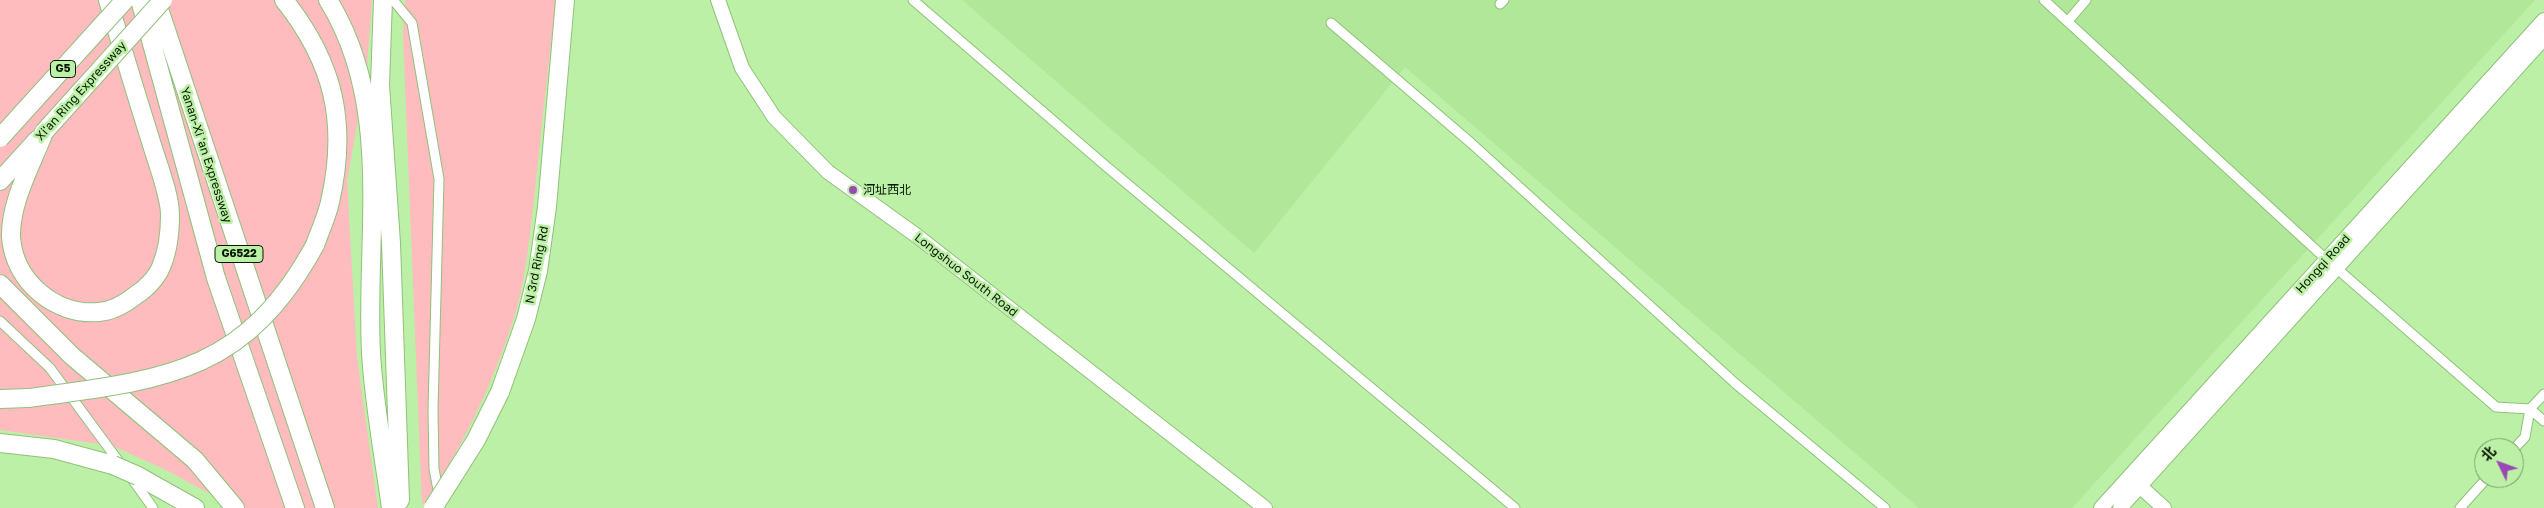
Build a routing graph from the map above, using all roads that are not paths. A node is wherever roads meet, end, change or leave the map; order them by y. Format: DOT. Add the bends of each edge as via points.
graph roads {
  1 [pos="108,0"];
  2 [pos="125,0"];
  3 [pos="140,0"];
  4 [pos="156,0"];
  5 [pos="163,0"];
  6 [pos="284,0"];
  7 [pos="328,0"];
  8 [pos="565,0"];
  9 [pos="718,0"];
  10 [pos="913,0"];
  11 [pos="2044,0"];
  12 [pos="2086,0"];
  13 [pos="386,1"];
  14 [pos="2544,20"];
  15 [pos="2068,21"];
  16 [pos="1331,23"];
  17 [pos="2544,38"];
  18 [pos="44,132"];
  19 [pos="0,138"];
  20 [pos="0,181"];
  21 [pos="2332,264"];
  22 [pos="0,284"];
  23 [pos="0,321"];
  24 [pos="2544,394"];
  25 [pos="0,399"];
  26 [pos="2530,409"];
  27 [pos="2544,421"];
  28 [pos="2523,438"];
  29 [pos="0,443"];
  30 [pos="2135,482"];
  31 [pos="2478,488"];
  32 [pos="153,508"];
  33 [pos="195,508"];
  34 [pos="235,508"];
  35 [pos="295,508"];
  36 [pos="325,508"];
  37 [pos="391,508"];
  38 [pos="400,508"];
  39 [pos="433,508"];
  40 [pos="441,508"];
  41 [pos="1265,508"];
  42 [pos="1514,508"];
  43 [pos="1885,508"];
  44 [pos="2102,508"];
  45 [pos="2120,508"];
  46 [pos="2164,508"];
  47 [pos="2460,508"];
  1 -- 18 [label="highway" via="170,213 168,246 161,269 144,290 124,304 101,312 78,312 56,303 36,291 14,257 11,235 14,212"];
  2 -- 19 [label="highway, G5, bridge"];
  3 -- 35 [label="highway, Yanan-Xi 'an Expressway / G6522" via="216,278"];
  4 -- 36 [label="highway, Yanan-Xi 'an Expressway / G6522"];
  5 -- 18 [label="highway, Xi'an Ring Expressway / G5, bridge"];
  6 -- 25 [label="highway, bridge" via="300,20 323,61 335,103 338,149 330,202 315,245 280,301 240,339 163,376 127,385"];
  7 -- 37 [label="highway" via="339,18 360,74 370,128 371,354"];
  8 -- 39 [label="highway, N 3rd Ring Rd, bridge" via="547,207 538,271 526,319 500,392 476,440"];
  9 -- 41 [label="main road, Longshuo South Road" via="742,68 774,117 828,172 917,236"];
  10 -- 42 [label="street"];
  11 -- 15 [label="street"];
  12 -- 15 [label="street"];
  13 -- 38 [label="highway" via="380,85 391,243"];
  13 -- 40 [label="street" via="412,23 439,179 433,410 434,469"];
  14 -- 21 [label="main road, Hongqi Road"];
  15 -- 21 [label="street"];
  16 -- 43 [label="street" via="1471,143 1736,384"];
  17 -- 21 [label="main road, Hongqi Road"];
  18 -- 20 [label="highway, Xi'an Ring Expressway / G5"];
  21 -- 26 [label="street" via="2496,407"];
  21 -- 30 [label="main road, Hongqi Road"];
  22 -- 34 [label="highway" via="72,356 195,460"];
  23 -- 32 [label="street" via="50,368"];
  24 -- 26 [label="street"];
  26 -- 27 [label="street"];
  26 -- 28 [label="street"];
  29 -- 33 [label="highway, bridge" via="54,449 113,465"];
  30 -- 44 [label="main road, Hongqi Road"];
  30 -- 45 [label="main road, Hongqi Road"];
  30 -- 46 [label="main road"];
  31 -- 47 [label="street"];
}
